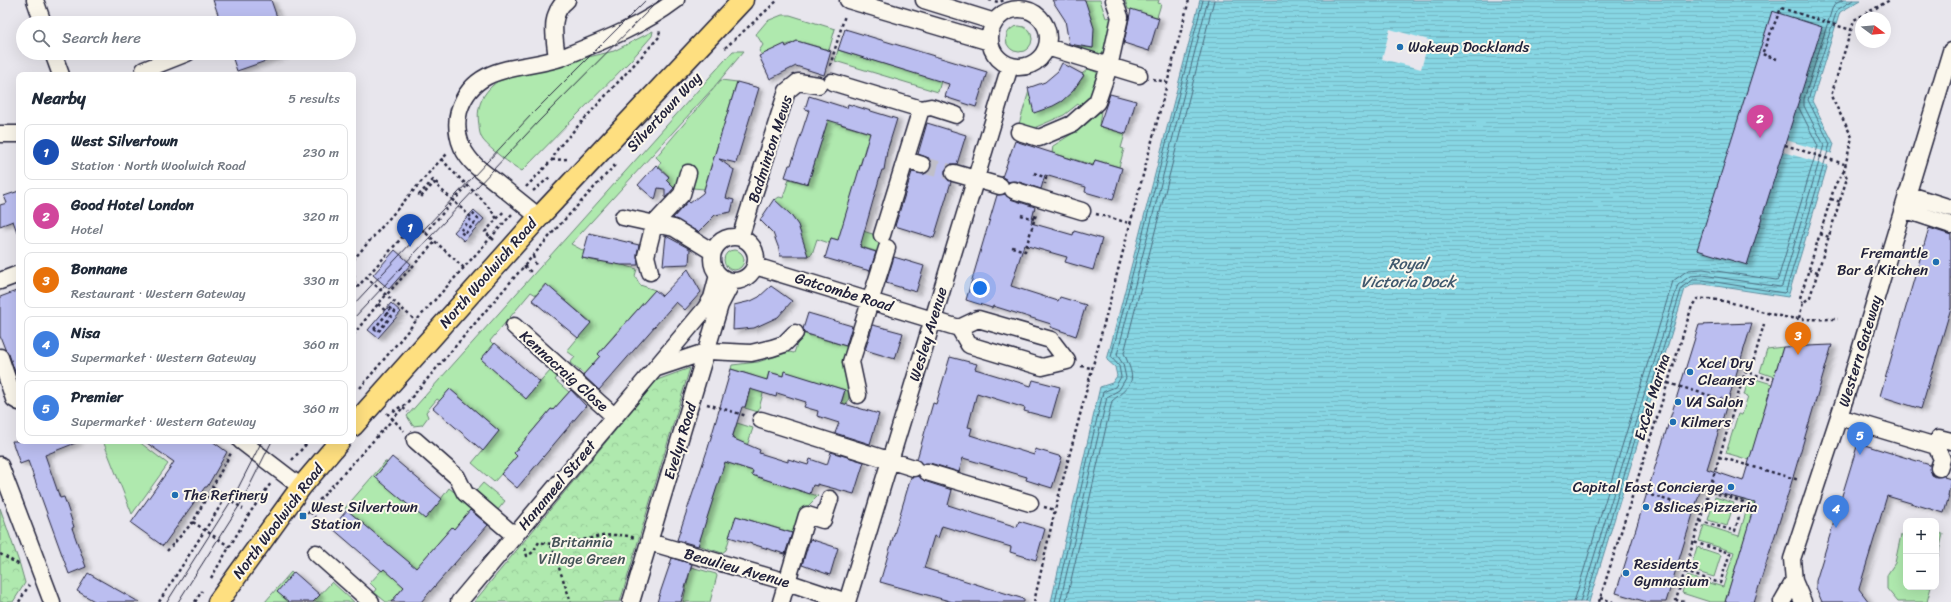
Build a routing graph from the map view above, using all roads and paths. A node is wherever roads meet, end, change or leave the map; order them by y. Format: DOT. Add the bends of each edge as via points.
graph roads {
  1 [pos="35,0"];
  2 [pos="568,0"];
  3 [pos="676,0"];
  4 [pos="743,0"];
  5 [pos="778,0"];
  6 [pos="924,0"];
  7 [pos="990,0"];
  8 [pos="1004,0"];
  9 [pos="1114,0"];
  10 [pos="1188,0"];
  11 [pos="1890,0"];
  12 [pos="1029,5"];
  13 [pos="847,8"];
  14 [pos="41,16"];
  15 [pos="994,22"];
  16 [pos="659,26"];
  17 [pos="1851,30"];
  18 [pos="990,42"];
  19 [pos="1047,48"];
  20 [pos="1951,51"];
  21 [pos="720,52"];
  22 [pos="557,59"];
  23 [pos="1777,59"];
  24 [pos="56,60"];
  25 [pos="169,60"];
  26 [pos="1010,66"];
  27 [pos="1109,67"];
  28 [pos="60,72"];
  29 [pos="144,72"];
  30 [pos="1139,76"];
  31 [pos="826,79"];
  32 [pos="921,109"];
  33 [pos="956,115"];
  34 [pos="1019,132"];
  35 [pos="0,134"];
  36 [pos="16,134"];
  37 [pos="460,142"];
  38 [pos="1785,145"];
  39 [pos="442,159"];
  40 [pos="569,159"];
  41 [pos="552,160"];
  42 [pos="906,160"];
  43 [pos="619,161"];
  44 [pos="1844,164"];
  45 [pos="922,165"];
  46 [pos="1844,171"];
  47 [pos="688,173"];
  48 [pos="954,173"];
  49 [pos="1034,174"];
  50 [pos="976,179"];
  51 [pos="1045,181"];
  52 [pos="438,184"];
  53 [pos="466,187"];
  54 [pos="525,188"];
  55 [pos="1831,199"];
  56 [pos="453,201"];
  57 [pos="1905,201"];
  58 [pos="1840,202"];
  59 [pos="1951,208"];
  60 [pos="1082,211"];
  61 [pos="472,213"];
  62 [pos="1021,215"];
  63 [pos="623,217"];
  64 [pos="540,218"];
  65 [pos="504,222"];
  66 [pos="1130,223"];
  67 [pos="654,224"];
  68 [pos="1951,224"];
  69 [pos="555,230"];
  70 [pos="425,233"];
  71 [pos="1820,234"];
  72 [pos="1829,237"];
  73 [pos="491,238"];
  74 [pos="740,238"];
  75 [pos="435,242"];
  76 [pos="1012,247"];
  77 [pos="713,252"];
  78 [pos="533,256"];
  79 [pos="356,257"];
  80 [pos="523,266"];
  81 [pos="536,266"];
  82 [pos="755,266"];
  83 [pos="464,268"];
  84 [pos="1809,270"];
  85 [pos="531,272"];
  86 [pos="650,272"];
  87 [pos="1818,272"];
  88 [pos="16,275"];
  89 [pos="366,277"];
  90 [pos="725,278"];
  91 [pos="0,281"];
  92 [pos="356,284"];
  93 [pos="359,286"];
  94 [pos="356,289"];
  95 [pos="386,296"];
  96 [pos="870,300"];
  97 [pos="1803,303"];
  98 [pos="378,304"];
  99 [pos="388,307"];
  100 [pos="391,309"];
  101 [pos="390,318"];
  102 [pos="1799,318"];
  103 [pos="932,319"];
  104 [pos="1838,319"];
  105 [pos="416,321"];
  106 [pos="1764,324"];
  107 [pos="514,326"];
  108 [pos="959,328"];
  109 [pos="356,329"];
  110 [pos="795,333"];
  111 [pos="708,351"];
  112 [pos="0,357"];
  113 [pos="656,368"];
  114 [pos="1750,373"];
  115 [pos="1773,380"];
  116 [pos="1668,383"];
  117 [pos="356,393"];
  118 [pos="858,395"];
  119 [pos="16,401"];
  120 [pos="1735,402"];
  121 [pos="706,404"];
  122 [pos="393,410"];
  123 [pos="408,412"];
  124 [pos="389,415"];
  125 [pos="615,417"];
  126 [pos="1839,417"];
  127 [pos="393,419"];
  128 [pos="761,420"];
  129 [pos="356,423"];
  130 [pos="398,423"];
  131 [pos="415,440"];
  132 [pos="237,444"];
  133 [pos="306,444"];
  134 [pos="337,444"];
  135 [pos="1719,457"];
  136 [pos="291,461"];
  137 [pos="890,461"];
  138 [pos="0,465"];
  139 [pos="1939,468"];
  140 [pos="275,477"];
  141 [pos="1798,480"];
  142 [pos="301,487"];
  143 [pos="213,488"];
  144 [pos="1634,490"];
  145 [pos="1709,492"];
  146 [pos="226,497"];
  147 [pos="830,499"];
  148 [pos="1030,503"];
  149 [pos="243,509"];
  150 [pos="1703,511"];
  151 [pos="310,512"];
  152 [pos="315,517"];
  153 [pos="301,520"];
  154 [pos="1700,521"];
  155 [pos="193,522"];
  156 [pos="205,530"];
  157 [pos="515,536"];
  158 [pos="533,541"];
  159 [pos="540,542"];
  160 [pos="649,542"];
  161 [pos="1693,542"];
  162 [pos="551,545"];
  163 [pos="230,547"];
  164 [pos="168,551"];
  165 [pos="316,553"];
  166 [pos="0,554"];
  167 [pos="24,567"];
  168 [pos="1685,572"];
  169 [pos="1794,581"];
  170 [pos="787,582"];
  171 [pos="30,584"];
  172 [pos="207,584"];
  173 [pos="203,590"];
  174 [pos="1600,598"];
  175 [pos="221,601"];
  176 [pos="19,602"];
  177 [pos="52,602"];
  178 [pos="159,602"];
  179 [pos="195,602"];
  180 [pos="371,602"];
  181 [pos="460,602"];
  182 [pos="571,602"];
  183 [pos="630,602"];
  184 [pos="781,602"];
  185 [pos="847,602"];
  186 [pos="1034,602"];
  187 [pos="1599,602"];
  188 [pos="1612,602"];
  189 [pos="1684,602"];
  190 [pos="1782,602"];
  191 [pos="1803,602"];
  1 -- 14 [label="street"];
  2 -- 22 [label="street" via="562,4 555,16"];
  3 -- 22 [label="street, North Woolwich Road" via="658,14 621,34"];
  4 -- 64 [label="main road, Silvertown Way"];
  5 -- 21 [label="path"];
  6 -- 15 [label="street"];
  7 -- 8 [label="path"];
  9 -- 27 [label="street" via="1120,17"];
  10 -- 66 [label="path"];
  11 -- 17 [label="path" via="1854,20"];
  12 -- 15 [label="street" via="1010,10"];
  12 -- 19 [label="street" via="1042,20 1048,33"];
  13 -- 18 [label="street"];
  13 -- 31 [label="path"];
  15 -- 18 [label="street"];
  16 -- 41 [label="path" via="660,36 558,148"];
  17 -- 23 [label="path" via="1781,8 1762,54"];
  17 -- 44 [label="path" via="1831,96 1852,137"];
  18 -- 26 [label="street" via="996,57"];
  19 -- 26 [label="street" via="1036,62 1028,66"];
  19 -- 27 [label="street"];
  20 -- 57 [label="street, Western Gateway"];
  22 -- 37 [label="street, North Woolwich Road" via="501,69 482,79 462,102 458,117"];
  24 -- 28 [label="street"];
  25 -- 29 [label="street"];
  26 -- 50 [label="street, Wesley Avenue"];
  27 -- 30 [label="street"];
  27 -- 34 [label="street" via="1097,102 1072,124 1039,138"];
  31 -- 32 [label="street"];
  31 -- 74 [label="street, Badminton Mews" via="798,82 787,91"];
  32 -- 33 [label="street" via="931,107"];
  32 -- 42 [label="street"];
  35 -- 36 [label="street"];
  37 -- 39 [label="path"];
  37 -- 64 [label="street, North Woolwich Road" via="469,159"];
  38 -- 44 [label="path"];
  39 -- 53 [label="path"];
  39 -- 79 [label="path"];
  40 -- 41 [label="path"];
  41 -- 54 [label="path"];
  42 -- 45 [label="street"];
  42 -- 96 [label="street"];
  43 -- 69 [label="path, Silvertown Way"];
  44 -- 46 [label="path"];
  46 -- 55 [label="path" via="1837,180"];
  46 -- 58 [label="path" via="1847,178"];
  47 -- 67 [label="street" via="682,194"];
  48 -- 50 [label="street"];
  49 -- 51 [label="path" via="1046,178"];
  50 -- 60 [label="street"];
  50 -- 103 [label="street, Wesley Avenue"];
  52 -- 56 [label="path" via="433,180 419,195 421,197 434,183"];
  53 -- 56 [label="path"];
  53 -- 73 [label="path" via="498,217 485,232"];
  55 -- 58 [label="path"];
  55 -- 71 [label="path"];
  56 -- 61 [label="path" via="472,218 460,231 464,235 478,219"];
  56 -- 70 [label="path"];
  57 -- 59 [label="street"];
  57 -- 68 [label="street"];
  57 -- 126 [label="street, Western Gateway"];
  58 -- 72 [label="path"];
  60 -- 66 [label="path"];
  62 -- 76 [label="path" via="1035,218 1025,251"];
  63 -- 67 [label="street"];
  64 -- 129 [label="main road, North Woolwich Road"];
  65 -- 73 [label="path, North Woolwich Road"];
  66 -- 186 [label="path" via="1055,510"];
  67 -- 77 [label="street" via="674,228"];
  67 -- 86 [label="street" via="646,256"];
  69 -- 78 [label="path, North Woolwich Road"];
  70 -- 75 [label="path"];
  70 -- 89 [label="path" via="416,223"];
  71 -- 72 [label="path"];
  71 -- 84 [label="path"];
  72 -- 87 [label="path"];
  73 -- 83 [label="path, North Woolwich Road"];
  74 -- 77 [label="street" via="721,241"];
  74 -- 82 [label="street" via="747,241 755,252"];
  75 -- 83 [label="path"];
  75 -- 95 [label="path"];
  77 -- 90 [label="street" via="712,264"];
  78 -- 80 [label="path, North Woolwich Road"];
  78 -- 81 [label="path"];
  80 -- 85 [label="path"];
  80 -- 127 [label="path, North Woolwich Road"];
  82 -- 90 [label="street" via="746,278"];
  82 -- 96 [label="street, Gatcombe Road"];
  83 -- 105 [label="path, North Woolwich Road"];
  84 -- 87 [label="path"];
  84 -- 97 [label="path" via="1800,298"];
  87 -- 97 [label="path" via="1810,297"];
  88 -- 91 [label="street"];
  89 -- 93 [label="path"];
  89 -- 95 [label="path"];
  90 -- 111 [label="street, Evelyn Road"];
  90 -- 113 [label="street, Hanameel Street" via="705,309"];
  92 -- 93 [label="path"];
  93 -- 94 [label="path"];
  95 -- 98 [label="path"];
  95 -- 105 [label="path"];
  96 -- 103 [label="street, Gatcombe Road"];
  96 -- 118 [label="street" via="851,362"];
  97 -- 102 [label="path"];
  98 -- 101 [label="path"];
  98 -- 109 [label="path"];
  99 -- 100 [label="path, bridge"];
  100 -- 101 [label="path" via="395,312"];
  100 -- 101 [label="path, bridge" via="374,329 378,332"];
  102 -- 104 [label="path"];
  102 -- 116 [label="path, ExCeL Marina" via="1697,299 1692,306"];
  103 -- 108 [label="street, Gatcombe Road"];
  103 -- 137 [label="street, Wesley Avenue"];
  105 -- 117 [label="path, North Woolwich Road"];
  106 -- 114 [label="path"];
  107 -- 125 [label="street, Kennacraig Close"];
  108 -- 108 [label="street" via="969,345 1042,367 1067,361 1051,340 978,320"];
  110 -- 111 [label="street" via="784,344 751,353"];
  111 -- 113 [label="street"];
  111 -- 160 [label="street, Evelyn Road"];
  112 -- 119 [label="street"];
  113 -- 125 [label="street, Hanameel Street"];
  114 -- 115 [label="path"];
  114 -- 120 [label="path" via="1745,372"];
  116 -- 120 [label="path"];
  116 -- 144 [label="path, ExCeL Marina"];
  120 -- 135 [label="path"];
  121 -- 128 [label="path"];
  122 -- 123 [label="path" via="402,407"];
  124 -- 127 [label="path"];
  125 -- 157 [label="street, Hanameel Street"];
  126 -- 139 [label="street" via="1936,446 1942,459"];
  126 -- 169 [label="street, Western Gateway" via="1792,559"];
  127 -- 130 [label="path"];
  127 -- 153 [label="path, North Woolwich Road"];
  128 -- 137 [label="street"];
  131 -- 157 [label="street" via="457,477 465,493"];
  132 -- 142 [label="street"];
  132 -- 143 [label="path"];
  133 -- 136 [label="path, North Woolwich Road"];
  134 -- 142 [label="main road, North Woolwich Road"];
  135 -- 141 [label="path"];
  135 -- 145 [label="path"];
  137 -- 148 [label="street"];
  137 -- 185 [label="street, Wesley Avenue"];
  138 -- 177 [label="street"];
  140 -- 163 [label="path, North Woolwich Road"];
  142 -- 175 [label="main road, North Woolwich Road"];
  143 -- 146 [label="path"];
  143 -- 155 [label="path"];
  144 -- 150 [label="path"];
  144 -- 174 [label="path, ExCeL Marina"];
  145 -- 150 [label="path"];
  145 -- 154 [label="path" via="1743,502 1735,531"];
  146 -- 149 [label="path"];
  146 -- 156 [label="path"];
  147 -- 170 [label="street" via="824,520 807,515"];
  150 -- 154 [label="path"];
  151 -- 152 [label="path"];
  154 -- 161 [label="path"];
  155 -- 156 [label="path"];
  155 -- 164 [label="path"];
  156 -- 163 [label="path"];
  156 -- 178 [label="path"];
  157 -- 159 [label="path" via="522,541 526,556 533,552"];
  157 -- 181 [label="street, Hanameel Street"];
  158 -- 159 [label="path"];
  159 -- 162 [label="path"];
  160 -- 162 [label="path" via="626,535"];
  160 -- 170 [label="street, Beaulieu Avenue"];
  160 -- 183 [label="street, Evelyn Road"];
  161 -- 168 [label="path"];
  161 -- 168 [label="path" via="1730,553 1720,583"];
  162 -- 182 [label="path"];
  163 -- 172 [label="path, North Woolwich Road"];
  165 -- 180 [label="street"];
  166 -- 167 [label="path"];
  168 -- 189 [label="path" via="1676,600"];
  169 -- 190 [label="street"];
  169 -- 191 [label="street, Western Gateway"];
  170 -- 184 [label="street"];
  170 -- 185 [label="street, Beaulieu Avenue"];
  171 -- 176 [label="path"];
  173 -- 179 [label="path"];
  174 -- 187 [label="path, ExCeL Marina"];
  174 -- 188 [label="path"];
}
